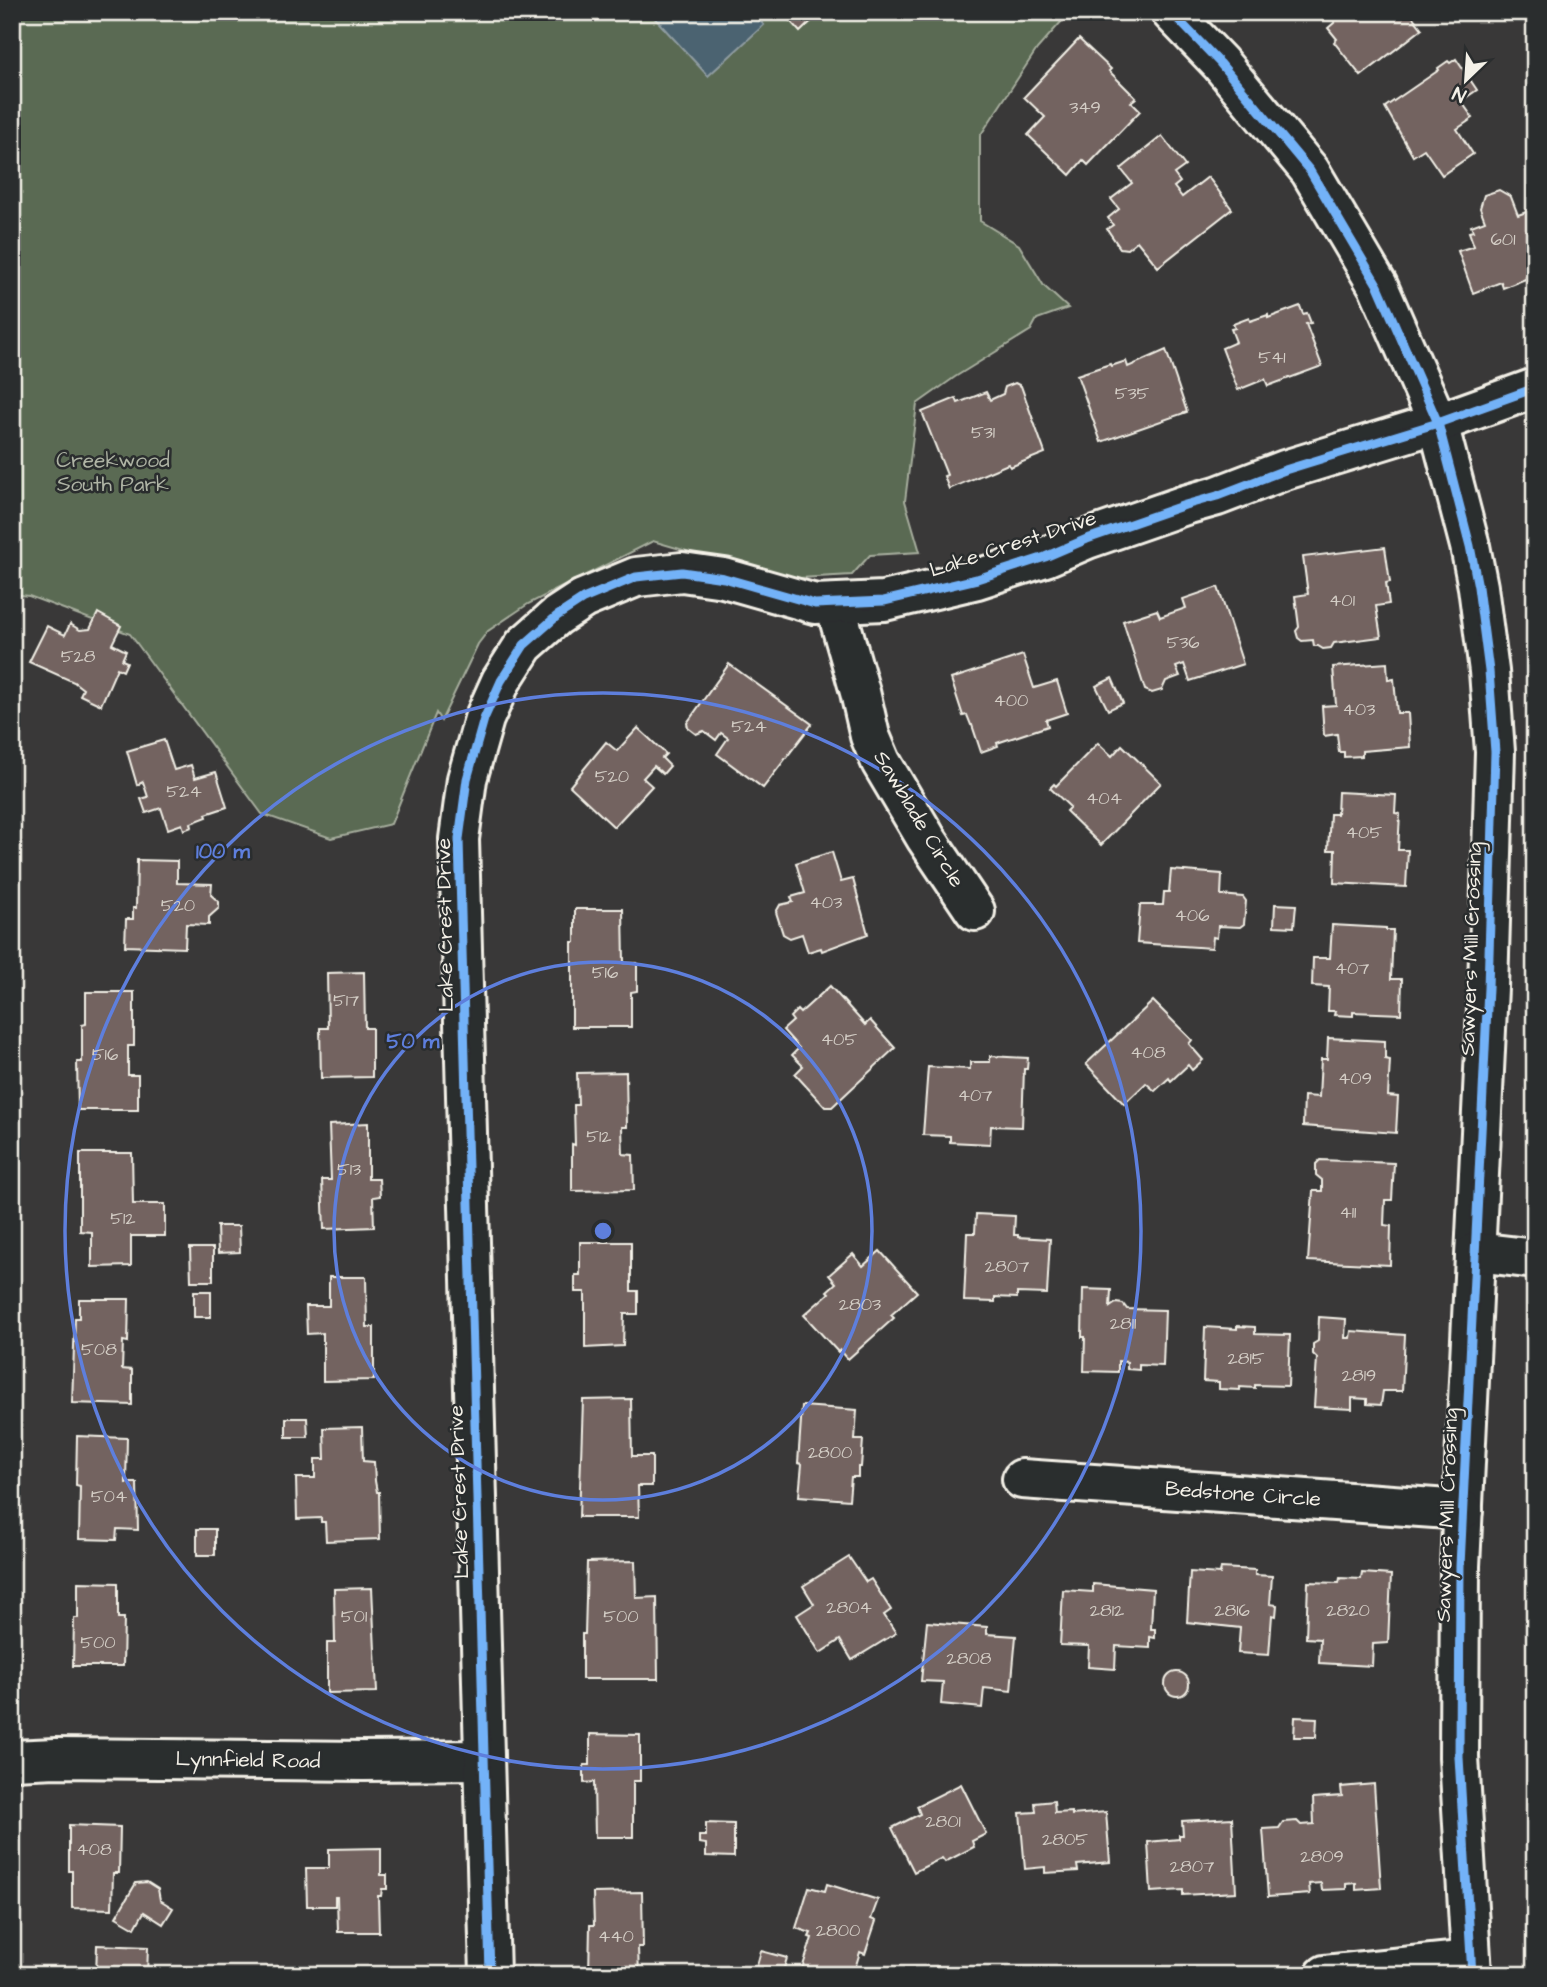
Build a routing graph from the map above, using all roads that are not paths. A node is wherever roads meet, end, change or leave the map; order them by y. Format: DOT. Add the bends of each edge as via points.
graph roads {
  1 [pos="1171,12"];
  2 [pos="1535,388"];
  3 [pos="1438,423"];
  4 [pos="835,604"];
  5 [pos="975,911"];
  6 [pos="1476,1252"];
  7 [pos="1535,1259"];
  8 [pos="1022,1479"];
  9 [pos="1463,1510"];
  10 [pos="12,1760"];
  11 [pos="484,1760"];
  12 [pos="1472,1968"];
  13 [pos="489,1975"];
  14 [pos="1325,1975"];
  1 -- 3 [label="street, Sawyers Mill Crossing" via="1310,171 1378,286"];
  2 -- 3 [label="street, Lake Crest Drive"];
  3 -- 4 [label="street, Lake Crest Drive" via="1285,470 977,579 884,601"];
  3 -- 6 [label="street, Sawyers Mill Crossing" via="1478,587 1495,752"];
  4 -- 5 [label="street, Sawblade Circle" via="881,762"];
  4 -- 11 [label="street, Lake Crest Drive" via="815,604 724,578 682,572 636,577 583,599 524,645 484,719 467,779 459,839"];
  6 -- 7 [label="street"];
  6 -- 9 [label="street, Sawyers Mill Crossing"];
  8 -- 9 [label="street, Bedstone Circle"];
  9 -- 12 [label="street, Sawyers Mill Crossing" via="1459,1757"];
  10 -- 11 [label="street, Lynnfield Road"];
  11 -- 13 [label="street, Lake Crest Drive"];
  12 -- 14 [label="street"];
}
